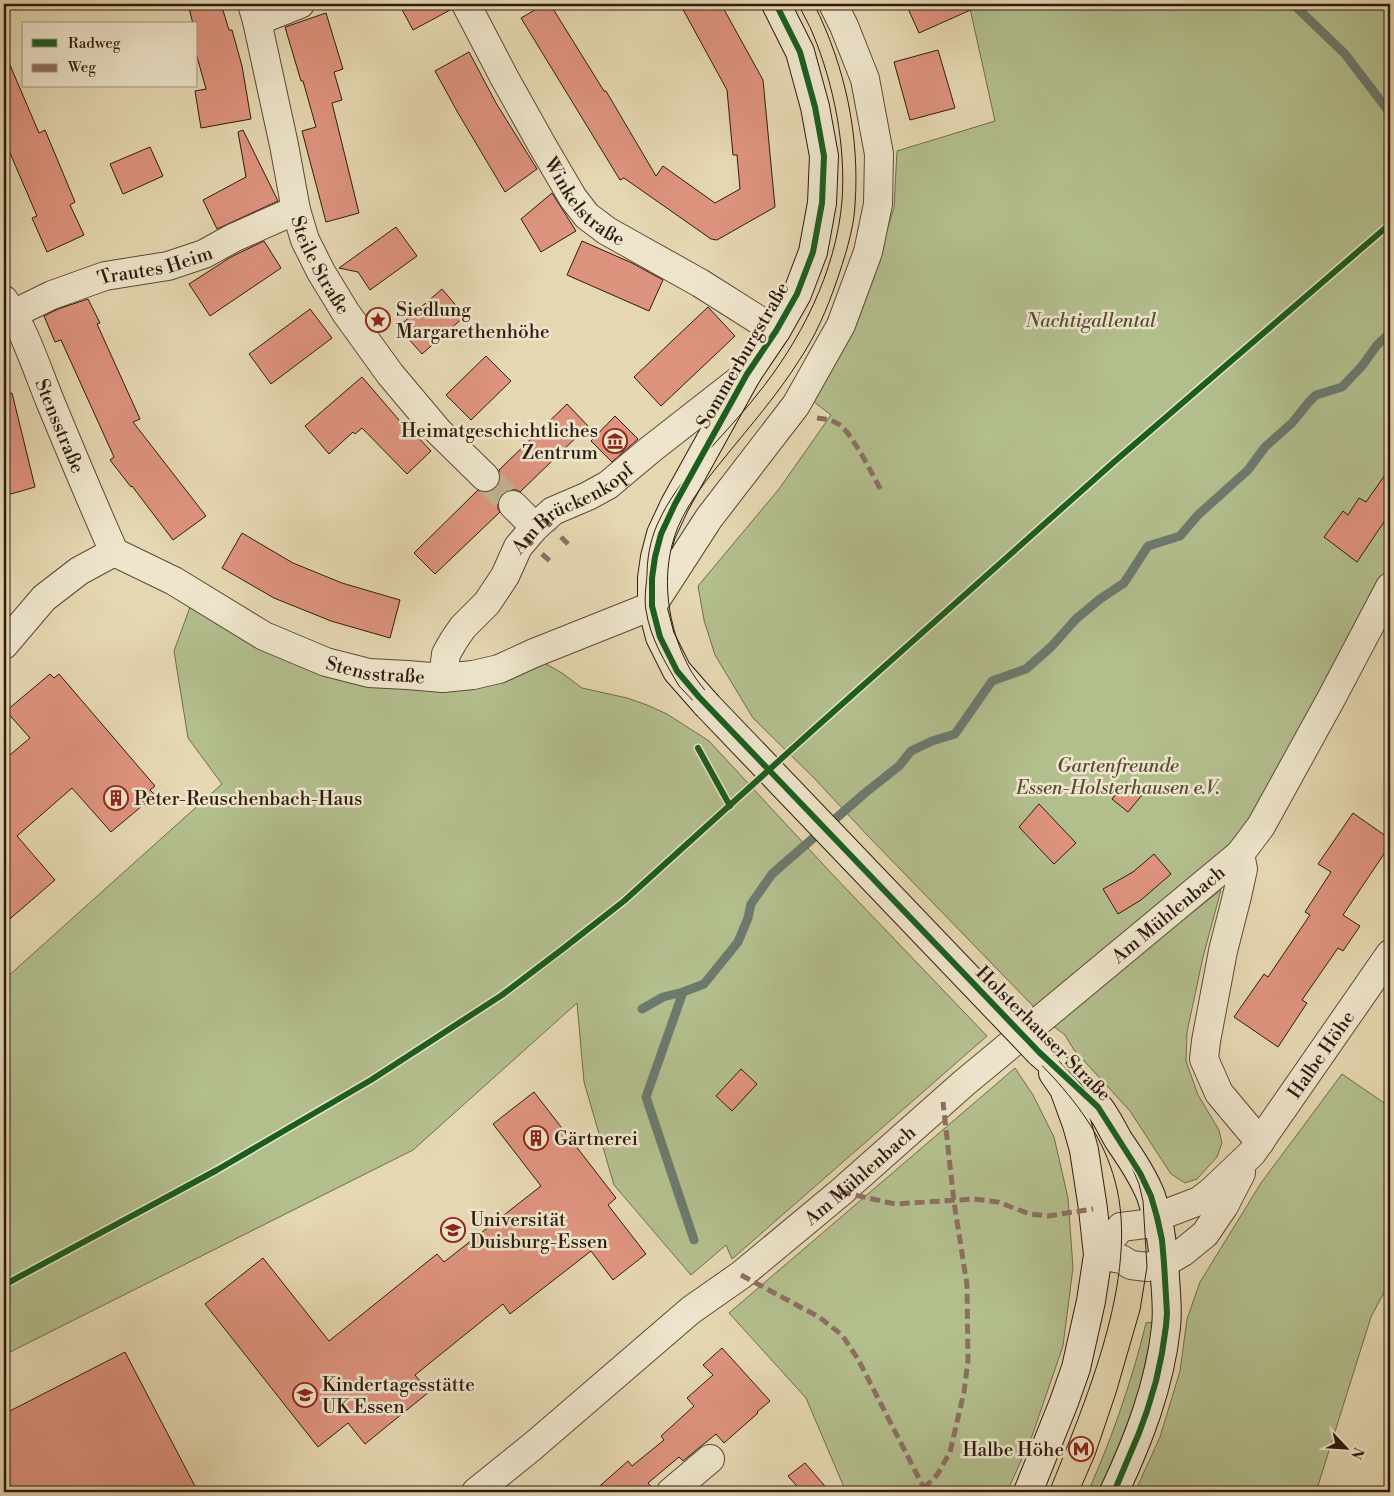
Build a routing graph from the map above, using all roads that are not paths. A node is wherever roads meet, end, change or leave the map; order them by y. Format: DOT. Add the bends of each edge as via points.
graph roads {
  1 [pos="300,4"];
  2 [pos="466,4"];
  3 [pos="776,4"];
  4 [pos="834,4"];
  5 [pos="255,12"];
  6 [pos="296,210"];
  7 [pos="9,307"];
  8 [pos="776,331"];
  9 [pos="747,374"];
  10 [pos="485,477"];
  11 [pos="675,504"];
  12 [pos="514,506"];
  13 [pos="708,518"];
  14 [pos="535,527"];
  15 [pos="114,552"];
  16 [pos="1390,587"];
  17 [pos="652,606"];
  18 [pos="4,645"];
  19 [pos="443,678"];
  20 [pos="706,704"];
  21 [pos="1240,854"];
  22 [pos="1390,954"];
  23 [pos="1038,1052"];
  24 [pos="1256,1147"];
  25 [pos="1157,1217"];
  26 [pos="1098,1255"];
  27 [pos="1164,1263"];
  28 [pos="710,1459"];
  29 [pos="476,1492"];
  30 [pos="671,1492"];
  31 [pos="1028,1492"];
  32 [pos="1114,1492"];
  1 -- 5 [label="street"];
  2 -- 8 [label="street, Winkelstraße" via="542,145 587,216 606,231 700,283"];
  3 -- 8 [label="street, Sommerburgstraße" via="800,52 816,107 824,156 822,203 813,252 797,294"];
  4 -- 13 [label="street" via="865,79 878,154 878,204 868,252 841,325 796,405"];
  5 -- 6 [label="street, Steile Straße"];
  6 -- 7 [label="street, Trautes Heim" via="204,254 168,266 105,276"];
  6 -- 10 [label="street, Steile Straße" via="305,240 346,313 390,374 438,431"];
  7 -- 15 [label="street, Stensstraße"];
  8 -- 9 [label="street, Sommerburgstraße"];
  9 -- 11 [label="street, Sommerburgstraße"];
  9 -- 14 [label="street, Am Brückenkopf" via="608,485 553,512"];
  11 -- 13 [label="street"];
  11 -- 17 [label="street, Sommerburgstraße" via="661,534 655,558"];
  12 -- 14 [label="street"];
  13 -- 17 [label="street"];
  14 -- 19 [label="street, Am Brückenkopf" via="518,547 492,597 454,640 446,654"];
  15 -- 18 [label="street" via="78,570 44,598"];
  15 -- 19 [label="street, Stensstraße" via="174,581 264,636 326,662 369,673"];
  16 -- 21 [label="street, Am Mühlenbach" via="1261,826"];
  17 -- 19 [label="street, Stensstraße" via="499,669"];
  17 -- 20 [label="street, Sommerburgstraße" via="660,637 678,671"];
  20 -- 23 [label="street, Holsterhauser Straße, bridge"];
  21 -- 24 [label="street, Am Mühlenbach" via="1243,869 1223,951 1204,1059 1219,1093"];
  21 -- 29 [label="street, Am Mühlenbach" via="950,1096 834,1198 741,1275 691,1310"];
  22 -- 24 [label="street, Halbe Höhe"];
  23 -- 25 [label="street, Holsterhauser Straße" via="1098,1107 1140,1173"];
  23 -- 26 [label="street, Holsterhauser Straße" via="1064,1089 1077,1125 1084,1150"];
  24 -- 25 [label="street, Halbe Höhe" via="1205,1196"];
  24 -- 27 [label="street, Halbe Höhe" via="1205,1234"];
  25 -- 26 [label="street, Halbe Höhe" via="1145,1224 1121,1227"];
  25 -- 27 [label="street, Holsterhauser Straße"];
  26 -- 27 [label="street, Halbe Höhe" via="1121,1258 1132,1265 1147,1267"];
  26 -- 31 [label="street, Holsterhauser Straße" via="1076,1368"];
  27 -- 32 [label="street, Holsterhauser Straße" via="1166,1326 1156,1381 1139,1433"];
  28 -- 30 [label="street"];
}
